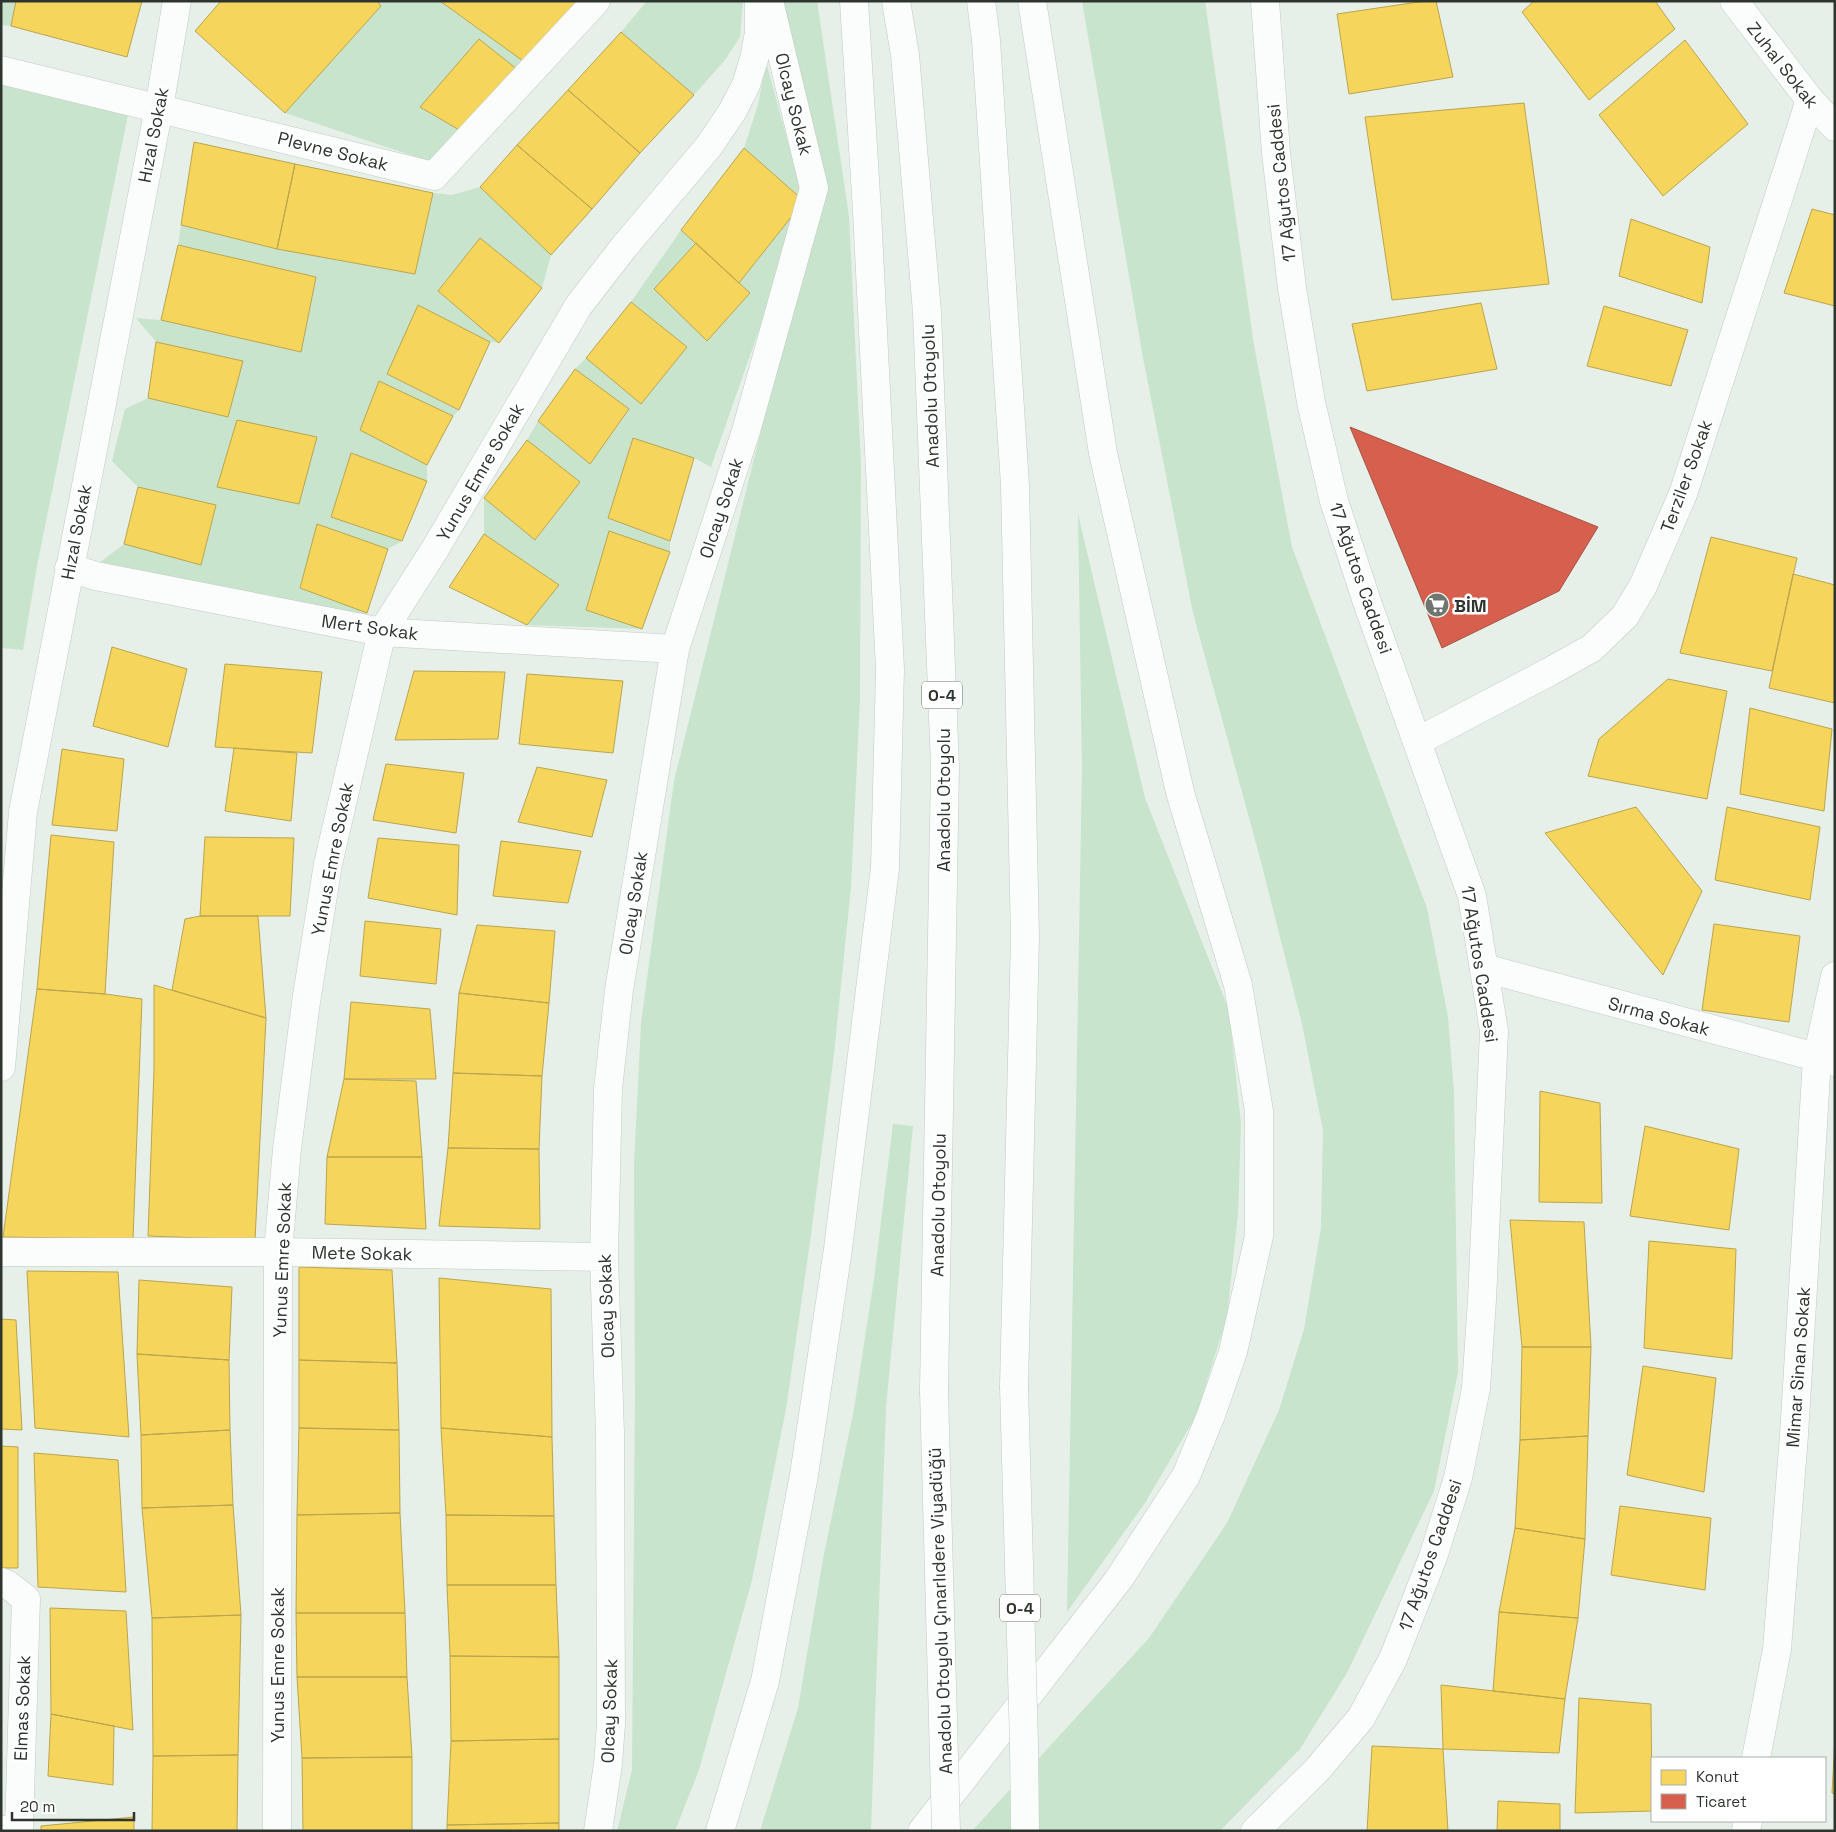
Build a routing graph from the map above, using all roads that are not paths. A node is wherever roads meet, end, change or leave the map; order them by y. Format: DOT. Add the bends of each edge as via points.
graph roads {
  1 [pos="177,1"];
  2 [pos="596,1"];
  3 [pos="759,1"];
  4 [pos="769,1"];
  5 [pos="854,1"];
  6 [pos="896,1"];
  7 [pos="981,1"];
  8 [pos="1032,1"];
  9 [pos="1265,1"];
  10 [pos="1734,1"];
  11 [pos="1,70"];
  12 [pos="1810,100"];
  13 [pos="159,108"];
  14 [pos="1835,128"];
  15 [pos="69,568"];
  16 [pos="382,632"];
  17 [pos="675,649"];
  18 [pos="1418,741"];
  19 [pos="1484,968"];
  20 [pos="1835,976"];
  21 [pos="1826,1061"];
  22 [pos="1,1067"];
  23 [pos="1,1252"];
  24 [pos="278,1252"];
  25 [pos="604,1257"];
  26 [pos="934,1391"];
  27 [pos="1,1582"];
  28 [pos="1756,1757"];
  29 [pos="1,1830"];
  30 [pos="277,1831"];
  31 [pos="598,1831"];
  32 [pos="720,1831"];
  33 [pos="922,1831"];
  34 [pos="946,1831"];
  35 [pos="1025,1831"];
  36 [pos="1255,1831"];
  1 -- 13 [label="main road, Hızal Sokak"];
  2 -- 13 [label="main road, Plevne Sokak" via="434,176"];
  3 -- 16 [label="main road, Yunus Emre Sokak" via="759,33 754,59 732,112 709,146 579,305 435,549"];
  4 -- 17 [label="main road, Olcay Sokak" via="814,188 746,431"];
  5 -- 32 [label="main road" via="890,670 885,868 838,1248 804,1476 765,1682"];
  6 -- 26 [label="main road, Anadolu Otoyolu / O-4" via="905,55 926,312 945,767"];
  7 -- 35 [label="main road, O-4, bridge" via="1015,485 1025,937 1014,1386"];
  8 -- 33 [label="main road" via="1103,453 1180,792 1238,986 1259,1111 1259,1236 1234,1352 1186,1476 1119,1579"];
  9 -- 18 [label="main road, 17 Ağutos Caddesi" via="1276,153 1292,288 1311,402 1334,501"];
  10 -- 12 [label="main road, Zuhal Sokak"];
  11 -- 13 [label="main road, Plevne Sokak"];
  12 -- 14 [label="main road, Zuhal Sokak"];
  12 -- 18 [label="main road, Terziler Sokak" via="1683,494 1643,586 1625,616 1592,648"];
  13 -- 15 [label="main road, Hızal Sokak"];
  15 -- 16 [label="main road, Mert Sokak"];
  15 -- 22 [label="main road, Hızal Sokak" via="23,812"];
  16 -- 17 [label="main road, Mert Sokak"];
  16 -- 24 [label="main road, Yunus Emre Sokak" via="328,864 287,1149"];
  17 -- 25 [label="main road, Olcay Sokak" via="619,990 608,1089"];
  18 -- 19 [label="main road, 17 Ağutos Caddesi" via="1472,896"];
  19 -- 21 [label="main road, Sırma Sokak"];
  19 -- 36 [label="main road, 17 Ağutos Caddesi" via="1494,1031 1482,1300 1476,1388 1458,1478 1433,1558 1393,1659 1361,1718 1316,1771"];
  20 -- 21 [label="main road, Mimar Sinan Sokak"];
  21 -- 28 [label="main road, Mimar Sinan Sokak" via="1777,1649"];
  23 -- 24 [label="main road, Mete Sokak"];
  24 -- 25 [label="main road, Mete Sokak"];
  24 -- 30 [label="main road, Yunus Emre Sokak"];
  25 -- 31 [label="main road, Olcay Sokak" via="610,1433 611,1724"];
  26 -- 34 [label="main road, Anadolu Otoyolu Çınarlıdere Viyadüğü / O-4, bridge"];
  27 -- 29 [label="main road, Elmas Sokak" via="26,1599 19,1830"];
}
